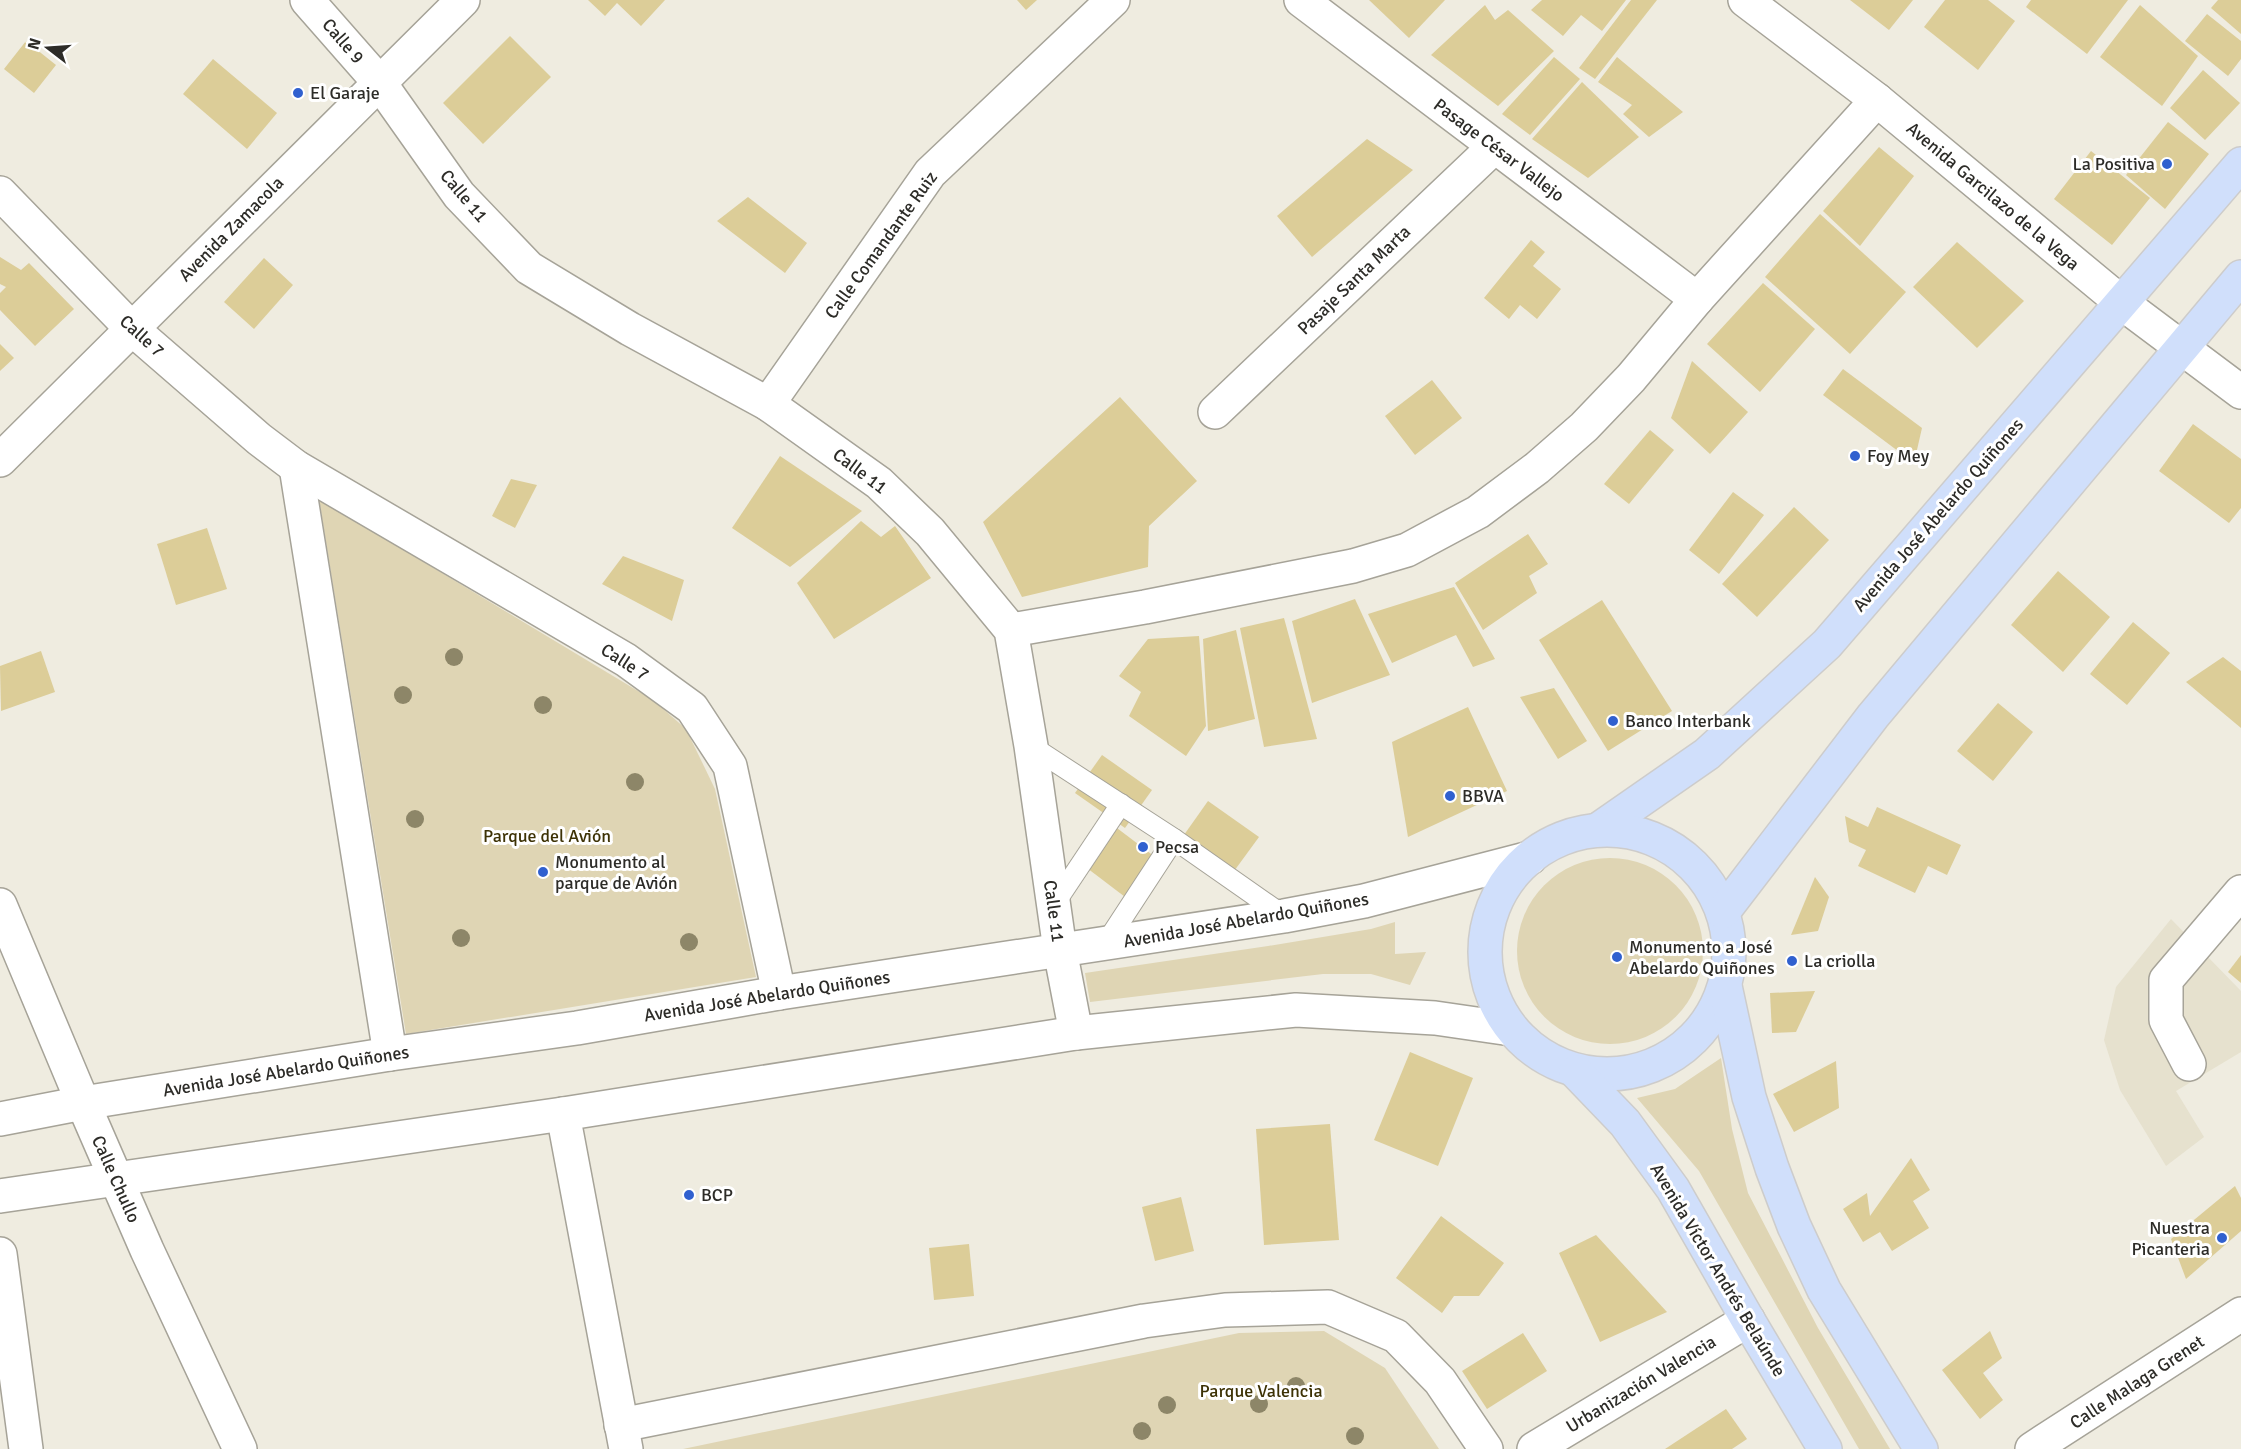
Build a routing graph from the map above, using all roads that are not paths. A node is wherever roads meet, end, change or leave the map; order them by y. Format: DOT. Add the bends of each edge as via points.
graph roads {
  1 [pos="307,0"];
  2 [pos="463,0"];
  3 [pos="1113,0"];
  4 [pos="1301,0"];
  5 [pos="1745,0"];
  6 [pos="379,82"];
  7 [pos="1877,100"];
  8 [pos="1494,147"];
  9 [pos="2241,164"];
  10 [pos="0,193"];
  11 [pos="2241,277"];
  12 [pos="1697,299"];
  13 [pos="2122,303"];
  14 [pos="131,328"];
  15 [pos="2181,347"];
  16 [pos="2241,392"];
  17 [pos="768,404"];
  18 [pos="1215,412"];
  19 [pos="0,460"];
  20 [pos="296,466"];
  21 [pos="1011,630"];
  22 [pos="1031,746"];
  23 [pos="1121,804"];
  24 [pos="1599,829"];
  25 [pos="1173,838"];
  26 [pos="1530,858"];
  27 [pos="2241,892"];
  28 [pos="0,905"];
  29 [pos="1053,906"];
  30 [pos="1723,912"];
  31 [pos="1284,916"];
  32 [pos="1106,943"];
  33 [pos="1060,950"];
  34 [pos="1725,986"];
  35 [pos="779,993"];
  36 [pos="1511,1029"];
  37 [pos="1076,1033"];
  38 [pos="390,1054"];
  39 [pos="2189,1064"];
  40 [pos="1576,1072"];
  41 [pos="83,1103"];
  42 [pos="563,1114"];
  43 [pos="0,1119"];
  44 [pos="116,1178"];
  45 [pos="0,1196"];
  46 [pos="0,1254"];
  47 [pos="2241,1314"];
  48 [pos="1748,1320"];
  49 [pos="623,1437"];
  50 [pos="26,1449"];
  51 [pos="240,1449"];
  52 [pos="1486,1449"];
  53 [pos="1534,1449"];
  54 [pos="1825,1449"];
  55 [pos="1921,1449"];
  56 [pos="2032,1449"];
  1 -- 6 [label="street, Calle 9"];
  2 -- 6 [label="street, Avenida Zamacola"];
  3 -- 17 [label="street, Calle Comandante Ruiz" via="930,173"];
  4 -- 8 [label="street, Pasage César Vallejo"];
  5 -- 7 [label="street, Avenida Garcilazo de la Vega"];
  6 -- 14 [label="street, Avenida Zamacola"];
  6 -- 17 [label="street, Calle 11" via="459,195 529,268 630,329"];
  7 -- 12 [label="street"];
  7 -- 13 [label="street, Avenida Garcilazo de la Vega"];
  8 -- 12 [label="street, Pasage César Vallejo"];
  8 -- 18 [label="street, Pasaje Santa Marta"];
  9 -- 13 [label="main road, Avenida José Abelardo Quiñones"];
  10 -- 14 [label="street, Calle 7"];
  11 -- 15 [label="main road"];
  12 -- 21 [label="street" via="1623,386 1537,468 1478,512 1407,550 1342,568"];
  13 -- 15 [label="street, Avenida Garcilazo de la Vega"];
  13 -- 24 [label="main road, Avenida José Abelardo Quiñones" via="1827,644 1707,754"];
  14 -- 19 [label="street, Avenida Zamacola"];
  14 -- 20 [label="street, Calle 7" via="259,439"];
  15 -- 16 [label="street, Avenida Garcilazo de la Vega"];
  15 -- 30 [label="main road" via="1873,716"];
  17 -- 21 [label="street, Calle 11" via="879,483 930,532"];
  20 -- 35 [label="street, Calle 7" via="626,660 692,708 730,766"];
  20 -- 38 [label="street"];
  21 -- 22 [label="street, Calle 11"];
  22 -- 23 [label="lane"];
  22 -- 29 [label="street, Calle 11"];
  23 -- 25 [label="lane"];
  23 -- 29 [label="lane"];
  24 -- 26 [label="main road" via="1574,834"];
  24 -- 30 [label="main road" via="1629,831 1658,840 1684,856 1714,891"];
  25 -- 31 [label="lane"];
  25 -- 32 [label="lane"];
  26 -- 31 [label="street, Avenida José Abelardo Quiñones" via="1364,901"];
  26 -- 36 [label="main road" via="1508,881 1493,909 1485,939 1486,971 1495,1001"];
  27 -- 39 [label="street" via="2166,980 2166,1020"];
  28 -- 41 [label="street, Calle Chullo"];
  29 -- 33 [label="street, Calle 11"];
  30 -- 34 [label="main road" via="1730,961"];
  31 -- 32 [label="street, Avenida José Abelardo Quiñones"];
  32 -- 33 [label="street, Avenida José Abelardo Quiñones"];
  33 -- 35 [label="street, Avenida José Abelardo Quiñones"];
  33 -- 37 [label="street, Calle 11"];
  34 -- 40 [label="main road" via="1709,1020 1683,1049 1650,1067 1623,1073"];
  34 -- 55 [label="main road" via="1749,1098 1794,1226 1824,1290"];
  35 -- 38 [label="street, Avenida José Abelardo Quiñones" via="577,1028"];
  36 -- 37 [label="street" via="1435,1018 1296,1010"];
  36 -- 40 [label="main road" via="1537,1053"];
  37 -- 42 [label="street"];
  38 -- 41 [label="street, Avenida José Abelardo Quiñones"];
  40 -- 48 [label="main road, Avenida Víctor Andrés Belaúnde" via="1625,1123 1673,1189"];
  41 -- 43 [label="street, Avenida José Abelardo Quiñones"];
  41 -- 44 [label="street, Calle Chullo"];
  42 -- 44 [label="street"];
  42 -- 49 [label="street"];
  44 -- 45 [label="street"];
  44 -- 51 [label="street, Calle Chullo"];
  46 -- 50 [label="street"];
  47 -- 56 [label="street, Calle Malaga Grenet"];
  48 -- 53 [label="street, Urbanización Valencia"];
  48 -- 54 [label="main road, Avenida Víctor Andrés Belaúnde"];
  49 -- 52 [label="street" via="1144,1321 1225,1310 1328,1306 1396,1336 1440,1381"];
}
